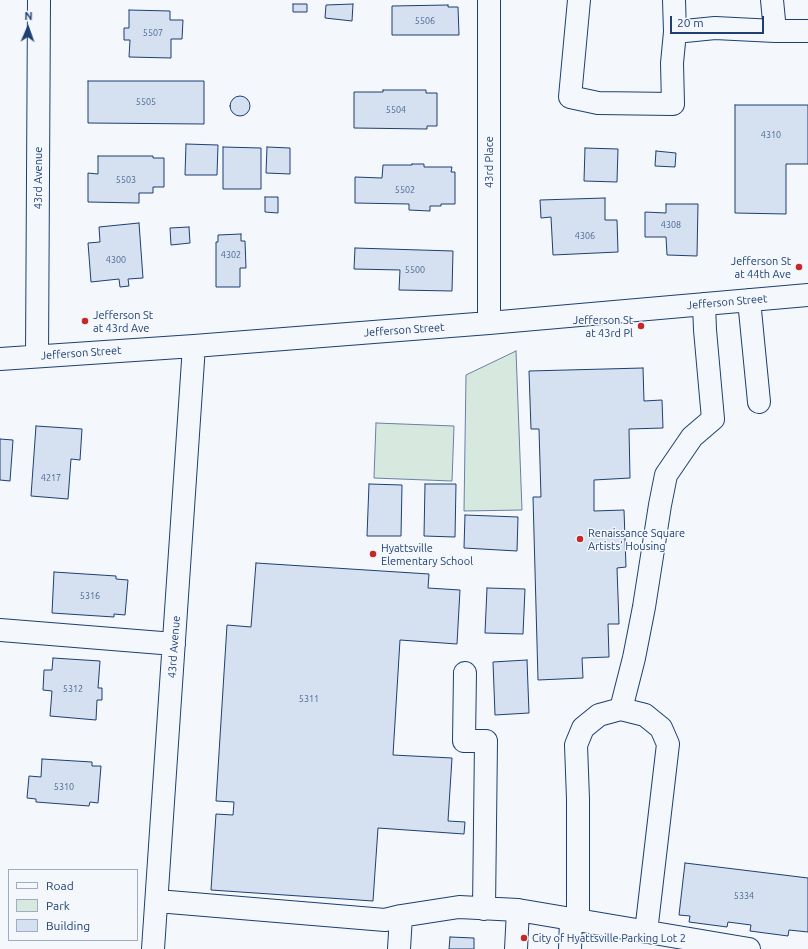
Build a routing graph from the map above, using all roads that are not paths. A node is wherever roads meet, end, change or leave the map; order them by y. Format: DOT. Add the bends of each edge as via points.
graph roads {
  1 [pos="39,0"];
  2 [pos="489,0"];
  3 [pos="579,0"];
  4 [pos="674,0"];
  5 [pos="772,0"];
  6 [pos="775,31"];
  7 [pos="808,31"];
  8 [pos="676,32"];
  9 [pos="808,295"];
  10 [pos="749,300"];
  11 [pos="704,304"];
  12 [pos="489,323"];
  13 [pos="194,346"];
  14 [pos="37,356"];
  15 [pos="0,359"];
  16 [pos="760,402"];
  17 [pos="0,630"];
  18 [pos="174,644"];
  19 [pos="465,673"];
  20 [pos="621,709"];
  21 [pos="157,901"];
  22 [pos="484,909"];
  23 [pos="518,910"];
  24 [pos="401,916"];
  25 [pos="575,920"];
  26 [pos="646,932"];
  27 [pos="153,949"];
  28 [pos="399,949"];
  29 [pos="516,949"];
  30 [pos="570,949"];
  31 [pos="749,949"];
  1 -- 14 [label="street, 43rd Avenue"];
  2 -- 12 [label="street, 43rd Place"];
  3 -- 8 [label="street" via="570,97 598,103 673,104 672,63"];
  4 -- 8 [label="street"];
  5 -- 6 [label="street"];
  6 -- 7 [label="street"];
  6 -- 8 [label="street" via="715,28"];
  9 -- 10 [label="street, Jefferson Street"];
  10 -- 11 [label="street, Jefferson Street"];
  10 -- 16 [label="street"];
  11 -- 12 [label="street, Jefferson Street"];
  11 -- 20 [label="street" via="713,419 692,437 666,475 644,607"];
  12 -- 13 [label="street, Jefferson Street"];
  13 -- 14 [label="street, Jefferson Street"];
  13 -- 18 [label="street, 43rd Avenue"];
  14 -- 15 [label="street, Jefferson Street"];
  17 -- 18 [label="street"];
  18 -- 21 [label="street, 43rd Avenue"];
  19 -- 22 [label="street" via="464,741 486,740"];
  20 -- 25 [label="street" via="599,715 583,728 576,745 578,799"];
  20 -- 26 [label="street" via="645,715 661,728 668,744"];
  21 -- 24 [label="street" via="385,920"];
  21 -- 27 [label="street, 43rd Avenue"];
  22 -- 23 [label="street"];
  22 -- 24 [label="street" via="459,907"];
  23 -- 25 [label="street"];
  23 -- 29 [label="street"];
  24 -- 28 [label="street"];
  25 -- 26 [label="street"];
  25 -- 30 [label="street"];
  26 -- 31 [label="street"];
}
